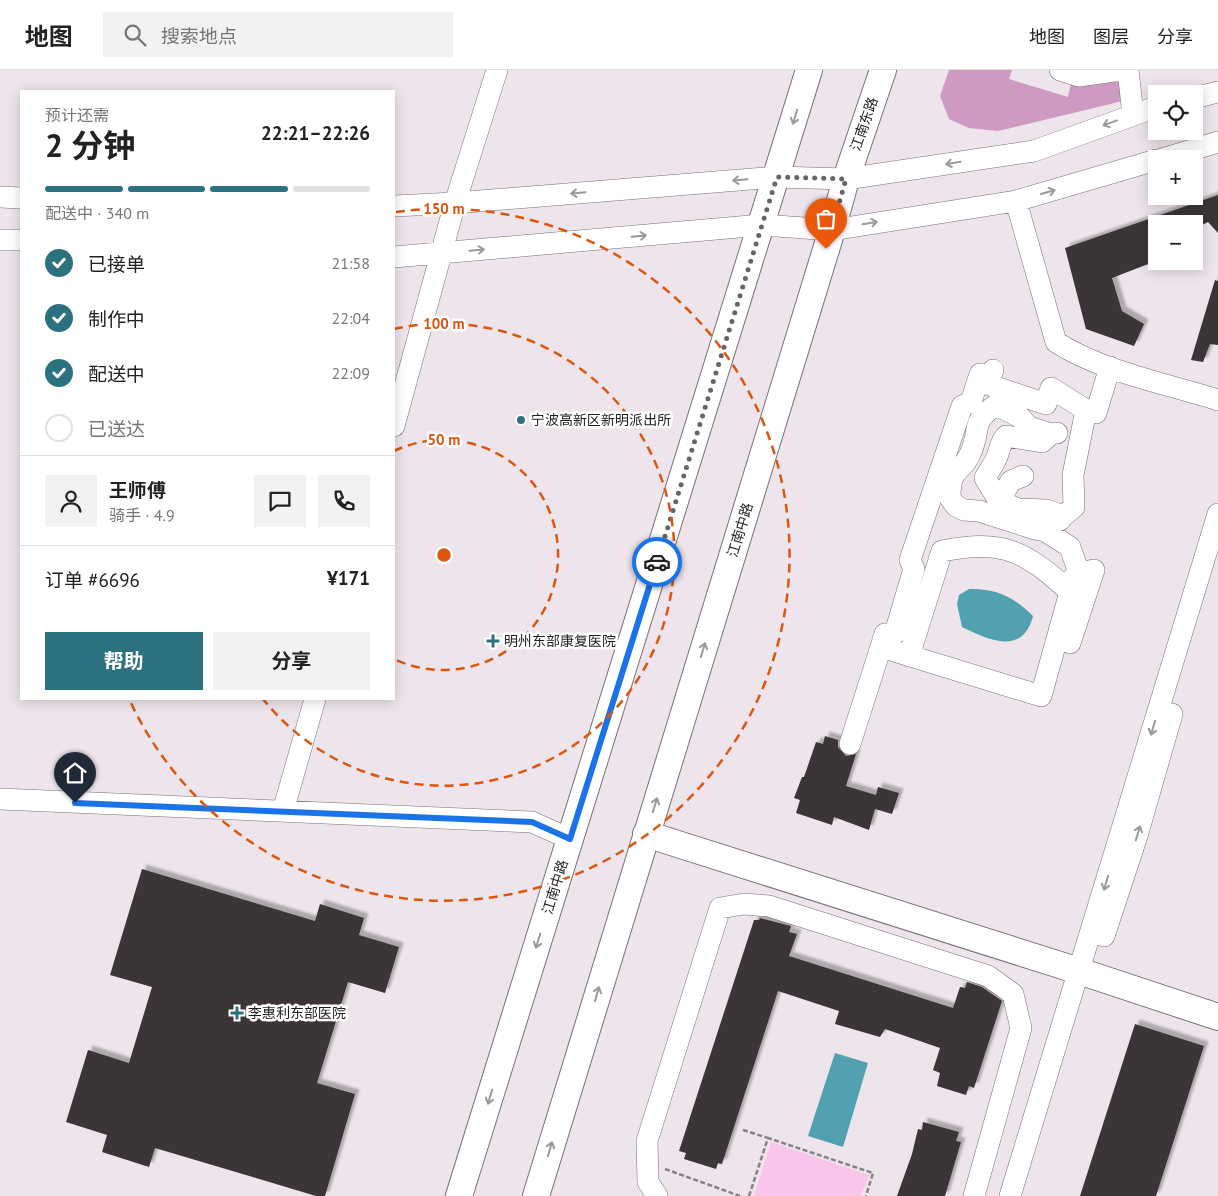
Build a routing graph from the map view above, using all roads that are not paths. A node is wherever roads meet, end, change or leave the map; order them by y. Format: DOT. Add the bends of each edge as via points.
graph roads {
  1 [pos="497,70"];
  2 [pos="809,70"];
  3 [pos="883,70"];
  4 [pos="1060,70"];
  5 [pos="1121,70"];
  6 [pos="1128,70"];
  7 [pos="1140,70"];
  8 [pos="1218,92"];
  9 [pos="1203,96"];
  10 [pos="1146,110"];
  11 [pos="1218,142"];
  12 [pos="1192,150"];
  13 [pos="1148,162"];
  14 [pos="777,177"];
  15 [pos="846,179"];
  16 [pos="0,197"];
  17 [pos="20,198"];
  18 [pos="1016,201"];
  19 [pos="455,204"];
  20 [pos="395,206"];
  21 [pos="762,226"];
  22 [pos="832,230"];
  23 [pos="0,240"];
  24 [pos="20,240"];
  25 [pos="444,252"];
  26 [pos="395,256"];
  27 [pos="1110,367"];
  28 [pos="1218,400"];
  29 [pos="1091,411"];
  30 [pos="395,423"];
  31 [pos="1051,434"];
  32 [pos="1077,446"];
  33 [pos="1023,476"];
  34 [pos="999,501"];
  35 [pos="1218,514"];
  36 [pos="1060,515"];
  37 [pos="1045,530"];
  38 [pos="1215,537"];
  39 [pos="934,544"];
  40 [pos="1218,558"];
  41 [pos="1071,580"];
  42 [pos="888,640"];
  43 [pos="910,656"];
  44 [pos="1040,696"];
  45 [pos="315,700"];
  46 [pos="850,744"];
  47 [pos="0,799"];
  48 [pos="283,811"];
  49 [pos="646,834"];
  50 [pos="570,839"];
  51 [pos="1085,973"];
  52 [pos="1218,1017"];
  53 [pos="459,1196"];
  54 [pos="536,1196"];
  55 [pos="657,1196"];
  56 [pos="974,1196"];
  57 [pos="1010,1196"];
  58 [pos="1022,1196"];
  1 -- 19 [label="street"];
  2 -- 14 [label="main road, one-way"];
  3 -- 15 [label="main road, 江南东路"];
  4 -- 5 [label="street" via="1078,76"];
  6 -- 10 [label="street"];
  7 -- 10 [label="street"];
  8 -- 9 [label="street"];
  10 -- 15 [label="street, one-way" via="1034,151"];
  11 -- 12 [label="street"];
  18 -- 13 [label="street, one-way"];
  14 -- 15 [label="street"];
  14 -- 19 [label="street, one-way"];
  14 -- 21 [label="main road, 江南中路"];
  15 -- 22 [label="main road, 江南中路"];
  16 -- 17 [label="street"];
  22 -- 18 [label="street, one-way"];
  18 -- 27 [label="street" via="1056,342"];
  19 -- 20 [label="street"];
  19 -- 25 [label="street"];
  21 -- 22 [label="street"];
  25 -- 21 [label="street, one-way"];
  21 -- 50 [label="main road, 江南中路"];
  49 -- 22 [label="main road, 江南中路, one-way"];
  23 -- 24 [label="street"];
  25 -- 26 [label="street"];
  25 -- 30 [label="street"];
  27 -- 28 [label="street"];
  27 -- 29 [label="street"];
  29 -- 32 [label="street"];
  29 -- 42 [label="street" via="1051,388 1046,404 987,384 992,372 980,374 971,402 962,406 910,560 914,570"];
  31 -- 32 [label="street" via="1060,432"];
  31 -- 34 [label="street" via="1042,442 1006,436 1002,441 985,478"];
  31 -- 37 [label="street" via="1029,427 1020,417 996,405 977,423 970,455 952,476 950,484 950,498 964,510 979,510"];
  32 -- 36 [label="street" via="1073,475 1074,507"];
  33 -- 34 [label="street" via="1011,481"];
  34 -- 36 [label="street" via="1018,509 1046,510"];
  35 -- 38 [label="street"];
  36 -- 37 [label="street" via="1060,520 1047,525"];
  37 -- 41 [label="street" via="1070,547"];
  38 -- 51 [label="street, one-way"];
  39 -- 42 [label="street" via="904,635"];
  51 -- 40 [label="street, one-way" via="1137,836"];
  41 -- 43 [label="street" via="1004,547 942,552"];
  41 -- 44 [label="street"];
  41 -- 44 [label="street" via="1094,570 1051,701"];
  42 -- 43 [label="street"];
  42 -- 46 [label="street"];
  43 -- 44 [label="street"];
  45 -- 48 [label="street"];
  47 -- 48 [label="street"];
  48 -- 50 [label="street" via="532,822"];
  49 -- 51 [label="main road"];
  54 -- 49 [label="main road, 江南中路, one-way"];
  50 -- 53 [label="main road, 江南中路, one-way"];
  51 -- 52 [label="main road"];
  51 -- 57 [label="street"];
  51 -- 58 [label="street"];
  55 -- 56 [label="street" via="648,1182 647,1141 720,908 744,904 769,906 988,976 1013,994 1021,1028"];
}
